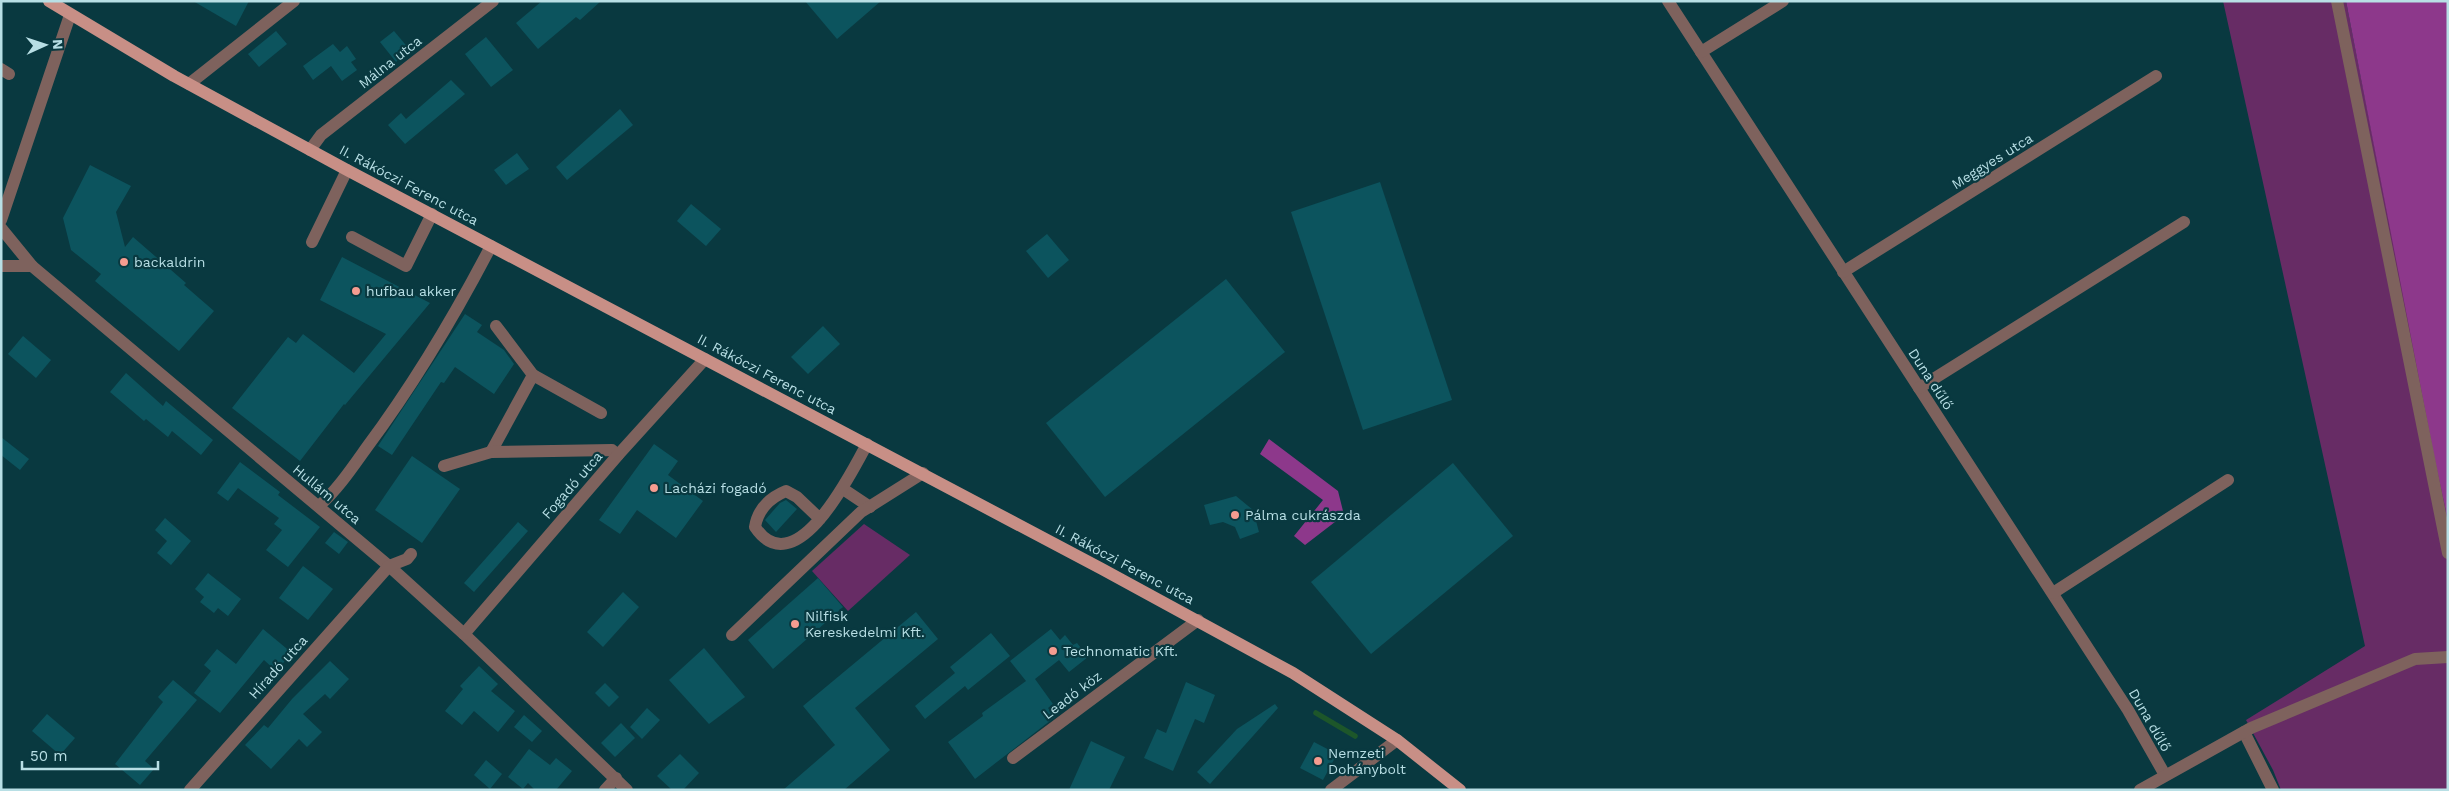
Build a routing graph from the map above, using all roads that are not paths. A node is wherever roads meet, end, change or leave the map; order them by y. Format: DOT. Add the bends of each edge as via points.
graph roads {
  1 [pos="49,1"];
  2 [pos="294,1"];
  3 [pos="492,1"];
  4 [pos="1668,1"];
  5 [pos="1783,1"];
  6 [pos="2337,1"];
  7 [pos="70,14"];
  8 [pos="1701,52"];
  9 [pos="2156,76"];
  10 [pos="189,84"];
  11 [pos="310,150"];
  12 [pos="347,170"];
  13 [pos="432,214"];
  14 [pos="1,220"];
  15 [pos="2184,222"];
  16 [pos="1,228"];
  17 [pos="352,237"];
  18 [pos="312,242"];
  19 [pos="491,246"];
  20 [pos="1,266"];
  21 [pos="32,266"];
  22 [pos="1843,272"];
  23 [pos="496,326"];
  24 [pos="705,359"];
  25 [pos="534,375"];
  26 [pos="1919,388"];
  27 [pos="601,413"];
  28 [pos="867,444"];
  29 [pos="491,452"];
  30 [pos="618,455"];
  31 [pos="444,466"];
  32 [pos="922,473"];
  33 [pos="2228,480"];
  34 [pos="843,489"];
  35 [pos="319,506"];
  36 [pos="870,507"];
  37 [pos="820,519"];
  38 [pos="2448,553"];
  39 [pos="412,554"];
  40 [pos="389,566"];
  41 [pos="2053,593"];
  42 [pos="1198,620"];
  43 [pos="464,634"];
  44 [pos="732,635"];
  45 [pos="2448,658"];
  46 [pos="2244,732"];
  47 [pos="1397,740"];
  48 [pos="1013,758"];
  49 [pos="2165,775"];
  50 [pos="616,778"];
  51 [pos="190,790"];
  52 [pos="605,790"];
  53 [pos="627,790"];
  54 [pos="1331,790"];
  55 [pos="1460,790"];
  56 [pos="2140,790"];
  57 [pos="2273,790"];
  1 -- 7 [label="main road, II. Rákóczi Ferenc utca"];
  2 -- 10 [label="street"];
  3 -- 11 [label="street, Málna utca" via="321,134"];
  4 -- 8 [label="street, Duna dűlő"];
  5 -- 8 [label="street"];
  6 -- 38 [label="street"];
  7 -- 10 [label="main road, II. Rákóczi Ferenc utca"];
  7 -- 14 [label="street"];
  8 -- 22 [label="street, Duna dűlő"];
  9 -- 22 [label="street, Meggyes utca"];
  10 -- 11 [label="main road, II. Rákóczi Ferenc utca"];
  11 -- 12 [label="main road, II. Rákóczi Ferenc utca"];
  12 -- 13 [label="main road, II. Rákóczi Ferenc utca"];
  12 -- 18 [label="street"];
  13 -- 17 [label="street" via="406,266"];
  13 -- 19 [label="main road, II. Rákóczi Ferenc utca"];
  15 -- 26 [label="street"];
  16 -- 21 [label="street, Hullám utca"];
  19 -- 24 [label="main road, II. Rákóczi Ferenc utca"];
  19 -- 35 [label="street" via="386,421 332,494"];
  20 -- 21 [label="street"];
  21 -- 35 [label="street, Hullám utca"];
  22 -- 26 [label="street, Duna dűlő"];
  23 -- 25 [label="street"];
  24 -- 28 [label="main road, II. Rákóczi Ferenc utca"];
  24 -- 30 [label="street, Fogadó utca"];
  25 -- 27 [label="street"];
  25 -- 29 [label="street"];
  26 -- 41 [label="street, Duna dűlő"];
  28 -- 32 [label="main road, II. Rákóczi Ferenc utca"];
  28 -- 34 [label="street"];
  29 -- 30 [label="street" via="612,450"];
  29 -- 31 [label="street"];
  30 -- 43 [label="street, Fogadó utca"];
  32 -- 36 [label="street"];
  32 -- 42 [label="main road, II. Rákóczi Ferenc utca"];
  33 -- 41 [label="street"];
  34 -- 36 [label="street"];
  34 -- 37 [label="street"];
  35 -- 40 [label="street, Hullám utca"];
  36 -- 44 [label="street"];
  37 -- 37 [label="street" via="810,531 787,543 771,543 754,527 757,515 766,504 786,491"];
  39 -- 40 [label="street"];
  40 -- 43 [label="street, Hullám utca"];
  40 -- 51 [label="street, Híradó utca"];
  41 -- 49 [label="street, Duna dűlő" via="2128,710"];
  42 -- 47 [label="main road, II. Rákóczi Ferenc utca" via="1293,673"];
  42 -- 48 [label="street, Leadó köz"];
  43 -- 50 [label="street, Hullám utca"];
  45 -- 46 [label="street" via="2415,660"];
  46 -- 49 [label="street"];
  46 -- 57 [label="street"];
  47 -- 54 [label="street"];
  47 -- 55 [label="main road, II. Rákóczi Ferenc utca"];
  49 -- 56 [label="street"];
  50 -- 52 [label="street"];
  50 -- 53 [label="street, Hullám utca"];
}
